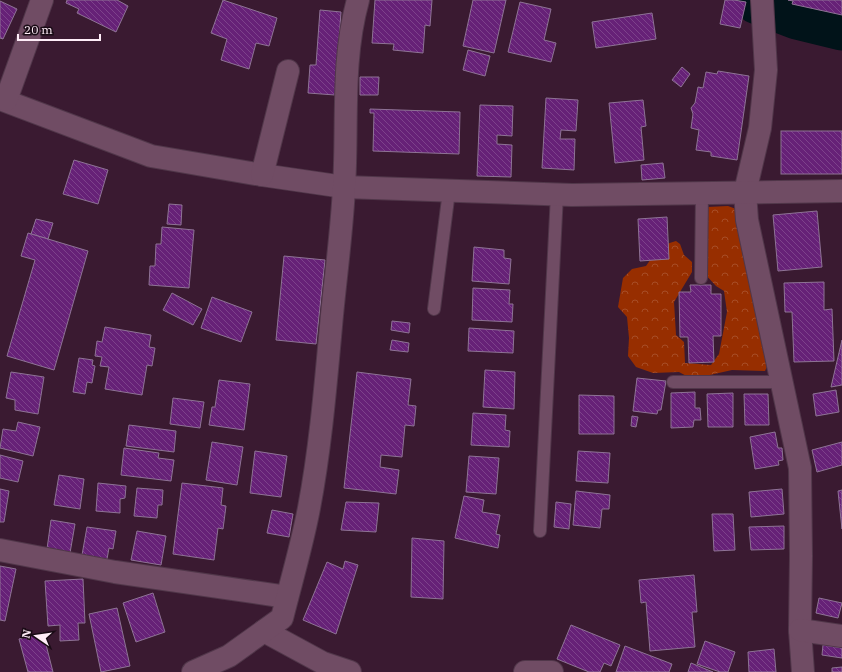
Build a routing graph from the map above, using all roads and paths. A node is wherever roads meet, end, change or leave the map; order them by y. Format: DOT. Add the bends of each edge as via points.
graph roads {
  1 [pos="42,0"];
  2 [pos="358,0"];
  3 [pos="762,0"];
  4 [pos="288,71"];
  5 [pos="3,99"];
  6 [pos="262,175"];
  7 [pos="344,187"];
  8 [pos="449,191"];
  9 [pos="842,191"];
  10 [pos="745,192"];
  11 [pos="702,193"];
  12 [pos="557,194"];
  13 [pos="701,278"];
  14 [pos="434,309"];
  15 [pos="673,382"];
  16 [pos="781,382"];
  17 [pos="540,532"];
  18 [pos="0,550"];
  19 [pos="287,597"];
  20 [pos="800,630"];
  21 [pos="264,631"];
  22 [pos="842,636"];
  23 [pos="231,664"];
  24 [pos="193,672"];
  25 [pos="350,672"];
  26 [pos="803,672"];
  1 -- 5 [label="street"];
  2 -- 7 [label="street" via="350,33 345,103"];
  3 -- 10 [label="street" via="766,70 760,128"];
  4 -- 6 [label="street"];
  5 -- 6 [label="street" via="151,156"];
  6 -- 7 [label="street"];
  7 -- 8 [label="street"];
  7 -- 19 [label="street" via="319,444 309,509"];
  8 -- 12 [label="street"];
  8 -- 14 [label="lane"];
  9 -- 10 [label="street"];
  10 -- 11 [label="street"];
  10 -- 16 [label="street" via="747,220"];
  11 -- 12 [label="street"];
  11 -- 13 [label="lane"];
  12 -- 17 [label="lane"];
  15 -- 16 [label="lane"];
  16 -- 20 [label="street" via="800,468"];
  18 -- 19 [label="street" via="115,572"];
  19 -- 21 [label="street" via="282,618"];
  20 -- 22 [label="street"];
  20 -- 26 [label="street"];
  21 -- 23 [label="street"];
  21 -- 25 [label="street" via="323,663"];
  23 -- 24 [label="street"];
}
